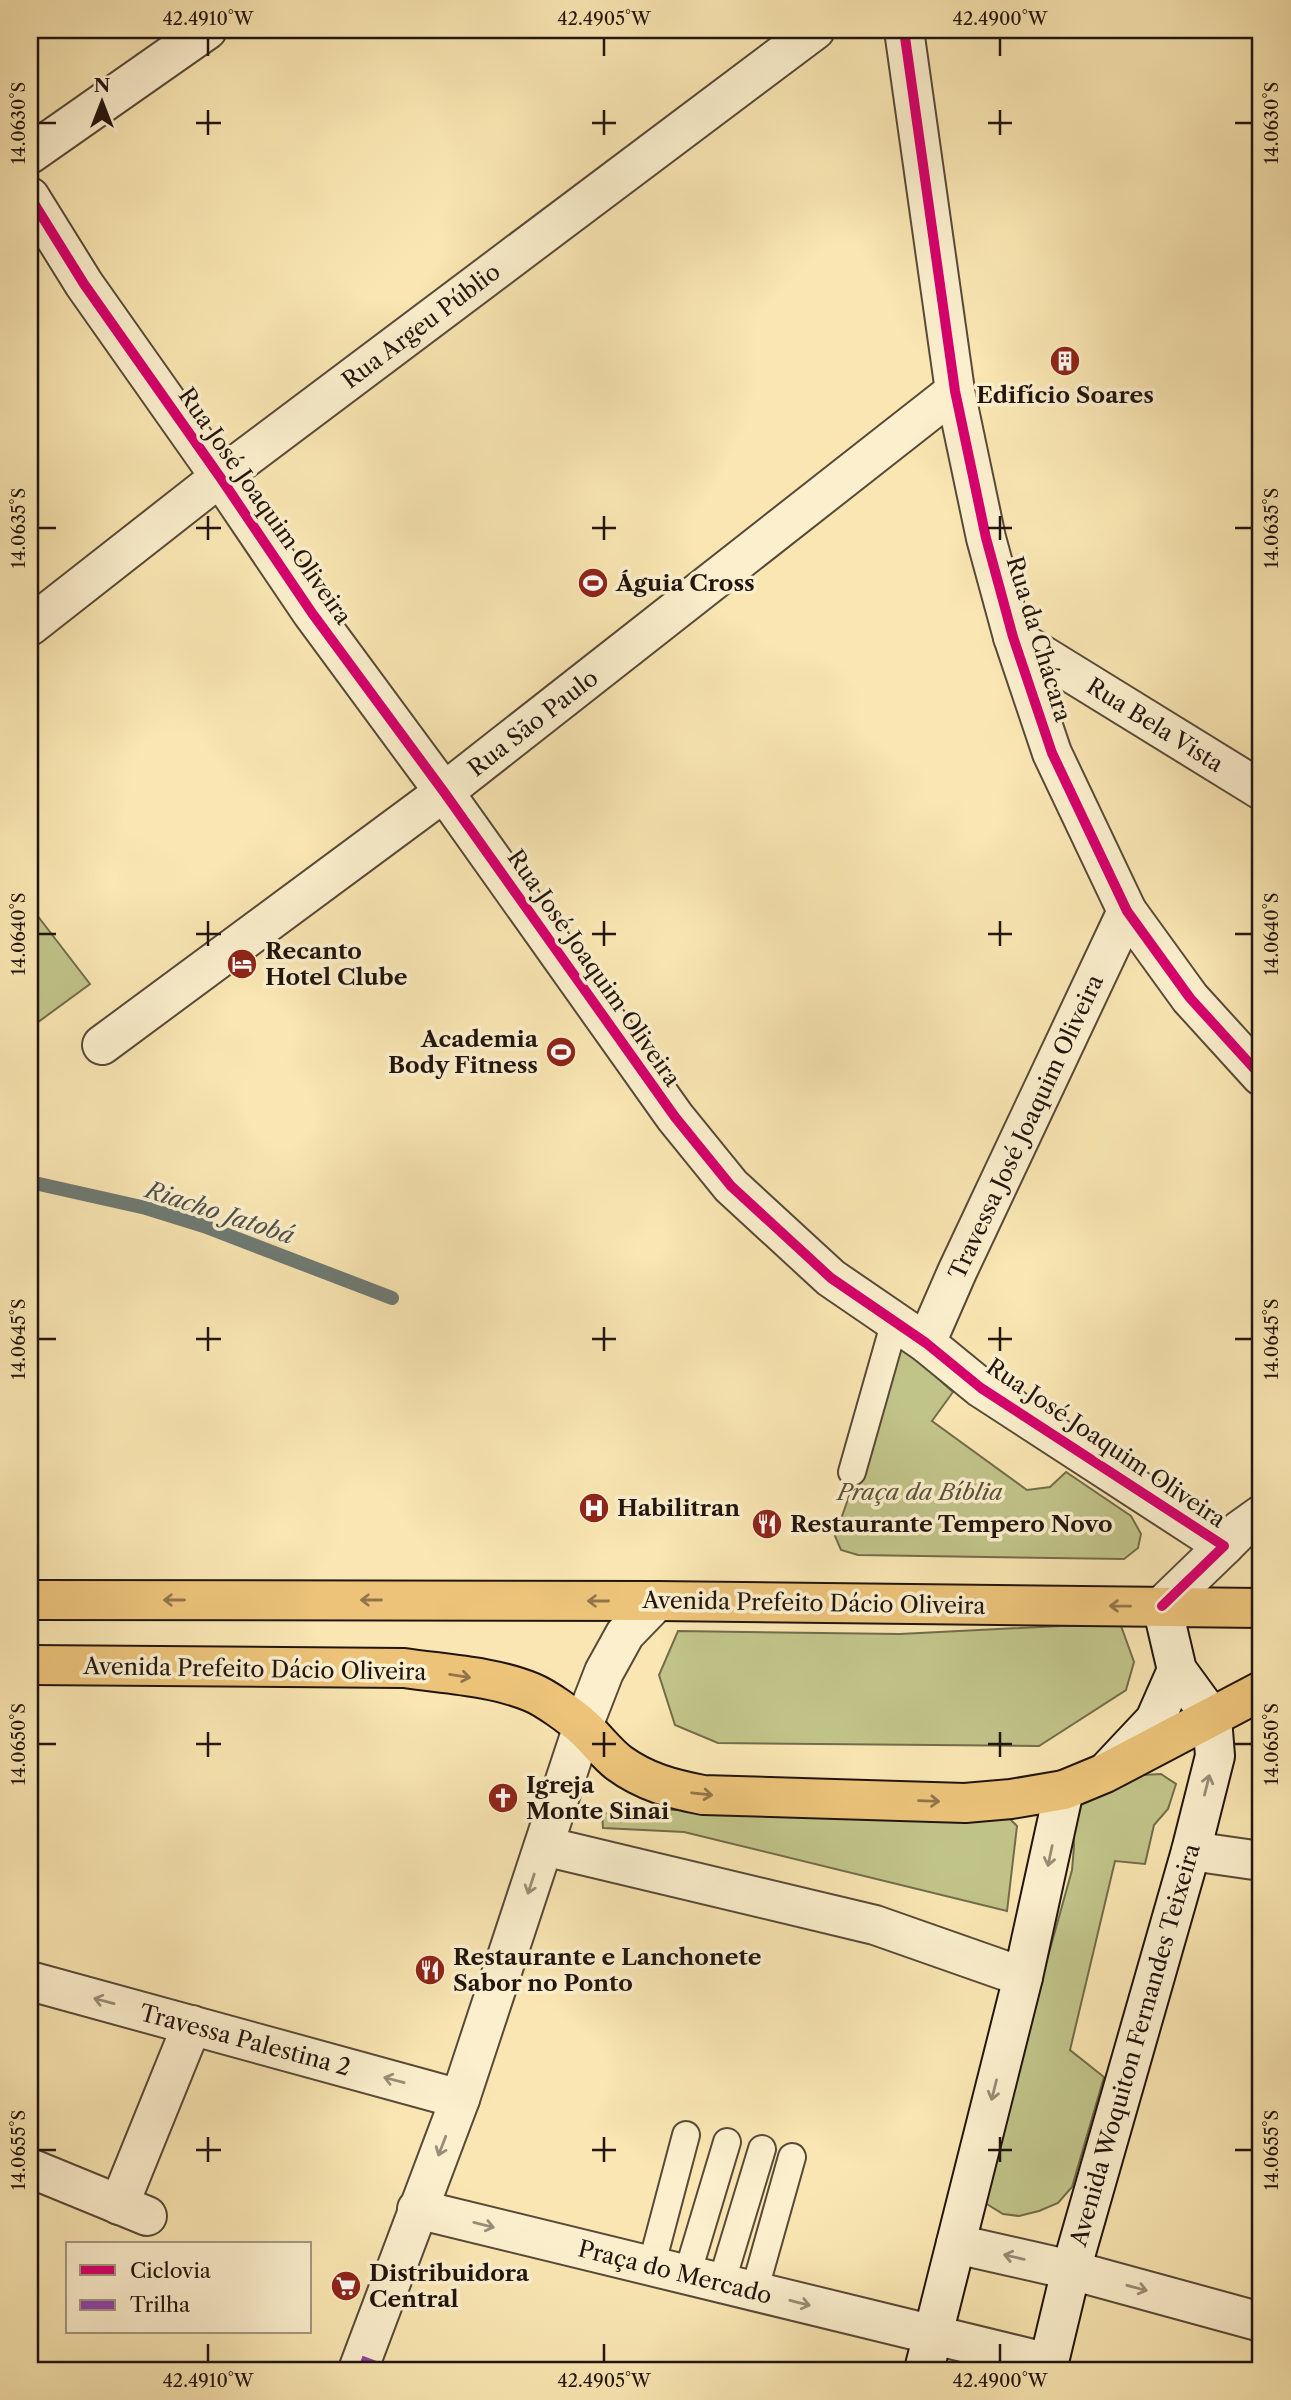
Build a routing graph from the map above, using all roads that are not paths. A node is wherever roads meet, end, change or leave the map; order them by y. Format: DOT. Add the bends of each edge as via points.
graph roads {
  1 [pos="207,30"];
  2 [pos="815,30"];
  3 [pos="904,30"];
  4 [pos="30,154"];
  5 [pos="30,197"];
  6 [pos="956,391"];
  7 [pos="220,477"];
  8 [pos="30,625"];
  9 [pos="1013,637"];
  10 [pos="1261,790"];
  11 [pos="444,792"];
  12 [pos="1127,911"];
  13 [pos="102,1045"];
  14 [pos="1261,1076"];
  15 [pos="895,1321"];
  16 [pos="926,1343"];
  17 [pos="852,1472"];
  18 [pos="1261,1515"];
  19 [pos="1224,1546"];
  20 [pos="30,1600"];
  21 [pos="657,1601"];
  22 [pos="1162,1606"];
  23 [pos="1261,1608"];
  24 [pos="30,1665"];
  25 [pos="1177,1671"];
  26 [pos="1261,1691"];
  27 [pos="1212,1718"];
  28 [pos="583,1726"];
  29 [pos="1105,1773"];
  30 [pos="1064,1790"];
  31 [pos="544,1846"];
  32 [pos="1191,1851"];
  33 [pos="1261,1861"];
  34 [pos="1023,1977"];
  35 [pos="30,1982"];
  36 [pos="192,2025"];
  37 [pos="460,2099"];
  38 [pos="686,2135"];
  39 [pos="727,2142"];
  40 [pos="762,2149"];
  41 [pos="792,2157"];
  42 [pos="30,2168"];
  43 [pos="417,2209"];
  44 [pos="956,2244"];
  45 [pos="651,2267"];
  46 [pos="1071,2270"];
  47 [pos="721,2284"];
  48 [pos="1261,2322"];
  49 [pos="928,2352"];
  50 [pos="369,2367"];
  51 [pos="1048,2367"];
  1 -- 4 [label="street"];
  2 -- 7 [label="street, Rua Argeu Públio"];
  3 -- 6 [label="street, Rua da Chácara"];
  5 -- 7 [label="street, Rua José Joaquim Oliveira" via="84,284"];
  6 -- 9 [label="street, Rua da Chácara" via="986,538"];
  6 -- 11 [label="street, Rua São Paulo"];
  7 -- 8 [label="street, Rua Argeu Públio"];
  7 -- 11 [label="street, Rua José Joaquim Oliveira" via="312,613"];
  9 -- 10 [label="street, Rua Bela Vista"];
  9 -- 12 [label="street, Rua da Chácara" via="1052,753"];
  11 -- 13 [label="street, Rua São Paulo"];
  11 -- 15 [label="street, Rua José Joaquim Oliveira" via="674,1117 731,1186 831,1278"];
  12 -- 14 [label="street, Rua da Chácara" via="1190,998"];
  12 -- 16 [label="street, Travessa José Joaquim Oliveira"];
  15 -- 16 [label="street, Rua José Joaquim Oliveira"];
  15 -- 17 [label="lane"];
  16 -- 19 [label="street, Rua José Joaquim Oliveira" via="981,1388"];
  18 -- 19 [label="street"];
  19 -- 22 [label="street, Rua José Joaquim Oliveira"];
  21 -- 20 [label="main road, Avenida Prefeito Dácio Oliveira, one-way"];
  22 -- 21 [label="main road, Avenida Prefeito Dácio Oliveira, one-way"];
  21 -- 28 [label="street" via="625,1634"];
  22 -- 23 [label="main road, Avenida Prefeito Dácio Oliveira"];
  22 -- 25 [label="street"];
  24 -- 28 [label="main road, Avenida Prefeito Dácio Oliveira, one-way" via="404,1668 533,1692"];
  25 -- 27 [label="street"];
  25 -- 29 [label="street" via="1155,1720"];
  26 -- 27 [label="main road, Avenida Prefeito Dácio Oliveira"];
  27 -- 29 [label="main road, Avenida Prefeito Dácio Oliveira"];
  32 -- 27 [label="street, Avenida Woquiton Fernandes Teixeira, one-way" via="1215,1756"];
  28 -- 30 [label="main road, Avenida Prefeito Dácio Oliveira, one-way" via="617,1761 647,1781 703,1795 965,1803"];
  28 -- 31 [label="street"];
  29 -- 30 [label="main road, Avenida Prefeito Dácio Oliveira"];
  30 -- 34 [label="street, one-way"];
  31 -- 34 [label="street" via="875,1925"];
  31 -- 37 [label="street, one-way"];
  32 -- 33 [label="street"];
  32 -- 46 [label="street, Avenida Woquiton Fernandes Teixeira"];
  34 -- 44 [label="street, one-way"];
  36 -- 35 [label="street, Travessa Palestina 2, one-way"];
  37 -- 36 [label="street, Travessa Palestina 2, one-way"];
  36 -- 42 [label="street" via="133,2211"];
  37 -- 43 [label="street, one-way"];
  38 -- 45 [label="lane"];
  39 -- 47 [label="lane"];
  40 -- 47 [label="lane"];
  41 -- 47 [label="lane"];
  43 -- 45 [label="street, Praça do Mercado, one-way"];
  43 -- 50 [label="street"];
  46 -- 44 [label="street, one-way"];
  44 -- 49 [label="street"];
  45 -- 47 [label="street, Praça do Mercado"];
  46 -- 48 [label="street, one-way"];
  46 -- 51 [label="street, Avenida Woquiton Fernandes Teixeira"];
  47 -- 49 [label="street, Praça do Mercado, one-way"];
  49 -- 51 [label="street, Praça do Mercado"];
}
